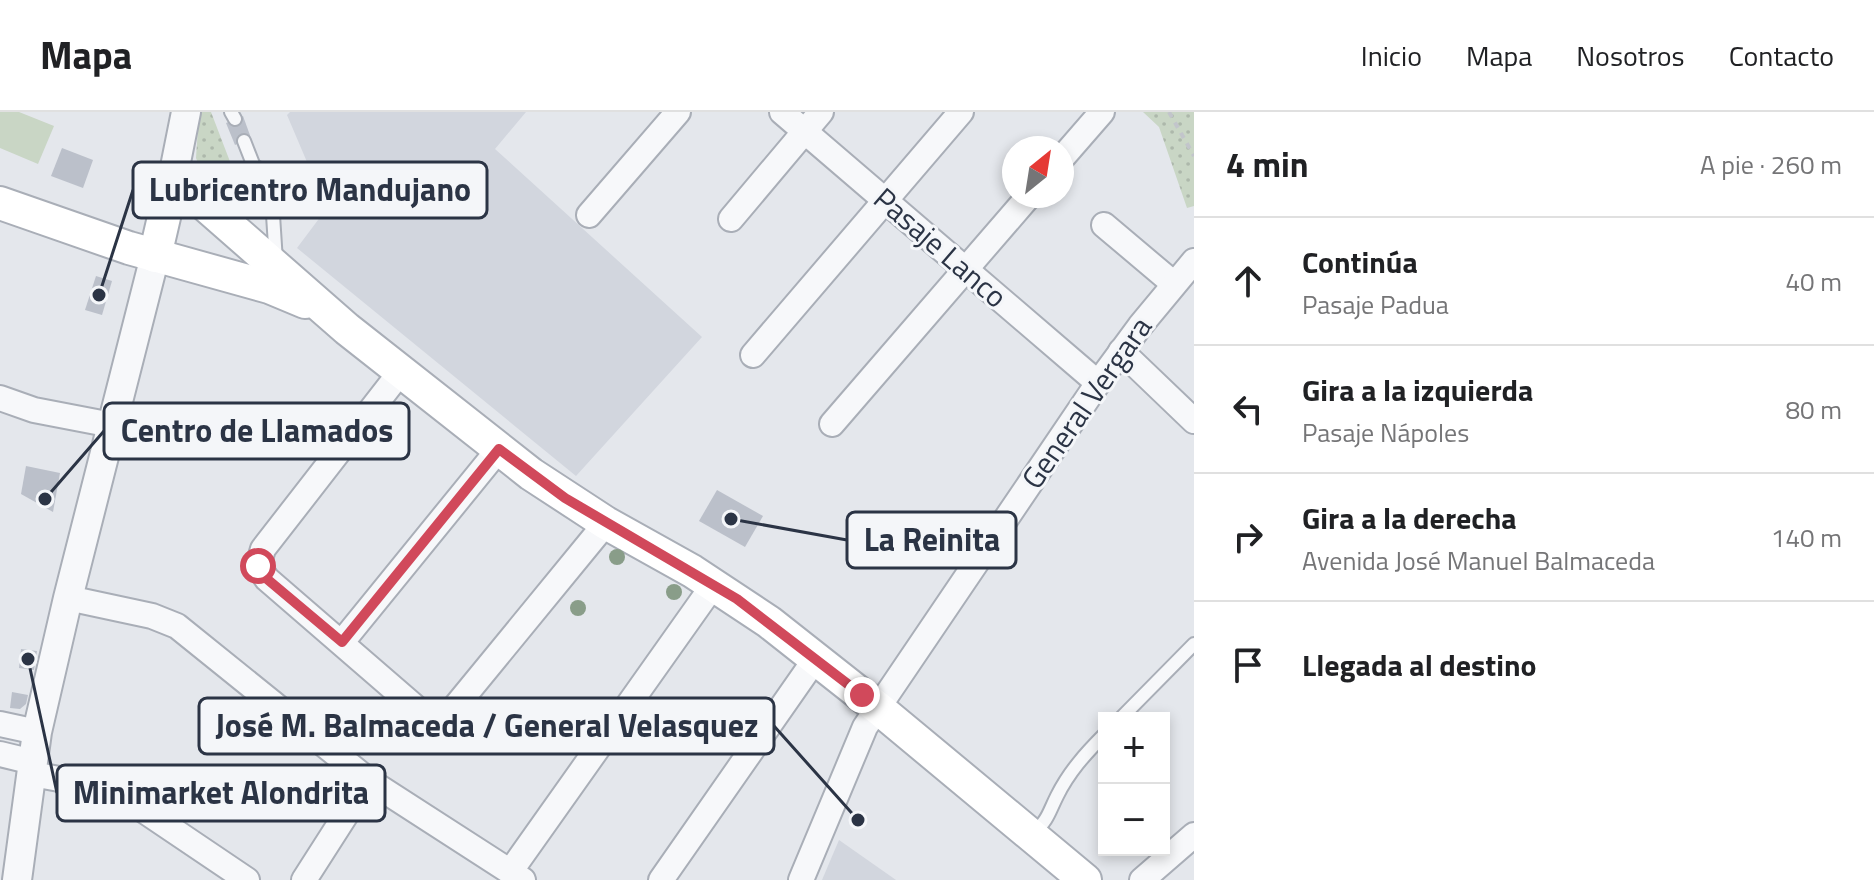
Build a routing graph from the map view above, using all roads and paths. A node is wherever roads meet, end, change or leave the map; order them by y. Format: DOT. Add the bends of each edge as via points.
graph roads {
  1 [pos="186,112"];
  2 [pos="678,112"];
  3 [pos="782,112"];
  4 [pos="821,112"];
  5 [pos="961,112"];
  6 [pos="1102,112"];
  7 [pos="1169,112"];
  8 [pos="805,132"];
  9 [pos="244,141"];
  10 [pos="1074,144"];
  11 [pos="1194,156"];
  12 [pos="253,164"];
  13 [pos="263,186"];
  14 [pos="171,187"];
  15 [pos="885,201"];
  16 [pos="0,203"];
  17 [pos="1019,208"];
  18 [pos="589,215"];
  19 [pos="731,219"];
  20 [pos="1104,225"];
  21 [pos="155,256"];
  22 [pos="1194,261"];
  23 [pos="276,264"];
  24 [pos="965,270"];
  25 [pos="1174,284"];
  26 [pos="335,319"];
  27 [pos="1121,351"];
  28 [pos="753,355"];
  29 [pos="402,370"];
  30 [pos="1098,383"];
  31 [pos="0,398"];
  32 [pos="1194,421"];
  33 [pos="832,424"];
  34 [pos="112,425"];
  35 [pos="499,449"];
  36 [pos="606,523"];
  37 [pos="714,584"];
  38 [pos="68,598"];
  39 [pos="342,642"];
  40 [pos="1194,644"];
  41 [pos="816,658"];
  42 [pos="878,708"];
  43 [pos="1127,712"];
  44 [pos="0,724"];
  45 [pos="37,732"];
  46 [pos="1098,741"];
  47 [pos="0,754"];
  48 [pos="32,768"];
  49 [pos="368,780"];
  50 [pos="1194,835"];
  51 [pos="1031,836"];
  52 [pos="215,871"];
  53 [pos="517,876"];
  54 [pos="17,880"];
  55 [pos="247,880"];
  56 [pos="304,880"];
  57 [pos="661,880"];
  58 [pos="801,880"];
  59 [pos="1085,880"];
  60 [pos="1142,880"];
  1 -- 14 [label="street"];
  2 -- 18 [label="street"];
  3 -- 8 [label="street, Pasaje Lanco"];
  4 -- 8 [label="street"];
  5 -- 15 [label="street"];
  6 -- 10 [label="street"];
  7 -- 11 [label="path"];
  8 -- 15 [label="street, Pasaje Lanco"];
  8 -- 19 [label="street"];
  9 -- 12 [label="lane"];
  13 -- 23 [label="lane" via="273,215"];
  14 -- 21 [label="main road"];
  14 -- 23 [label="main road" via="203,203"];
  15 -- 24 [label="street, Pasaje Lanco"];
  15 -- 28 [label="street"];
  16 -- 21 [label="main road"];
  17 -- 24 [label="street"];
  20 -- 25 [label="street"];
  21 -- 26 [label="main road" via="277,289"];
  21 -- 34 [label="street"];
  22 -- 25 [label="street, General Vergara"];
  23 -- 26 [label="main road"];
  24 -- 30 [label="street, Pasaje Lanco"];
  24 -- 33 [label="street"];
  25 -- 27 [label="street, General Vergara"];
  26 -- 29 [label="main road"];
  27 -- 30 [label="street, General Vergara"];
  27 -- 32 [label="street"];
  29 -- 35 [label="main road"];
  29 -- 39 [label="street" via="258,558 267,579"];
  30 -- 42 [label="street, General Vergara"];
  31 -- 34 [label="street"];
  34 -- 38 [label="street"];
  35 -- 36 [label="main road"];
  35 -- 39 [label="street"];
  36 -- 37 [label="main road"];
  36 -- 39 [label="street" via="442,723 430,720"];
  37 -- 41 [label="main road"];
  37 -- 53 [label="street"];
  38 -- 45 [label="street"];
  38 -- 49 [label="street" via="177,626"];
  40 -- 43 [label="lane"];
  41 -- 42 [label="main road"];
  41 -- 57 [label="street"];
  42 -- 51 [label="main road"];
  42 -- 58 [label="street, General Vergara" via="857,743"];
  44 -- 45 [label="street"];
  45 -- 48 [label="street"];
  46 -- 51 [label="lane" via="1078,762 1048,819"];
  47 -- 48 [label="street"];
  48 -- 52 [label="street" via="121,795"];
  48 -- 54 [label="street"];
  49 -- 53 [label="street"];
  49 -- 56 [label="street"];
  50 -- 60 [label="street"];
  51 -- 59 [label="main road"];
  52 -- 55 [label="street"];
}
